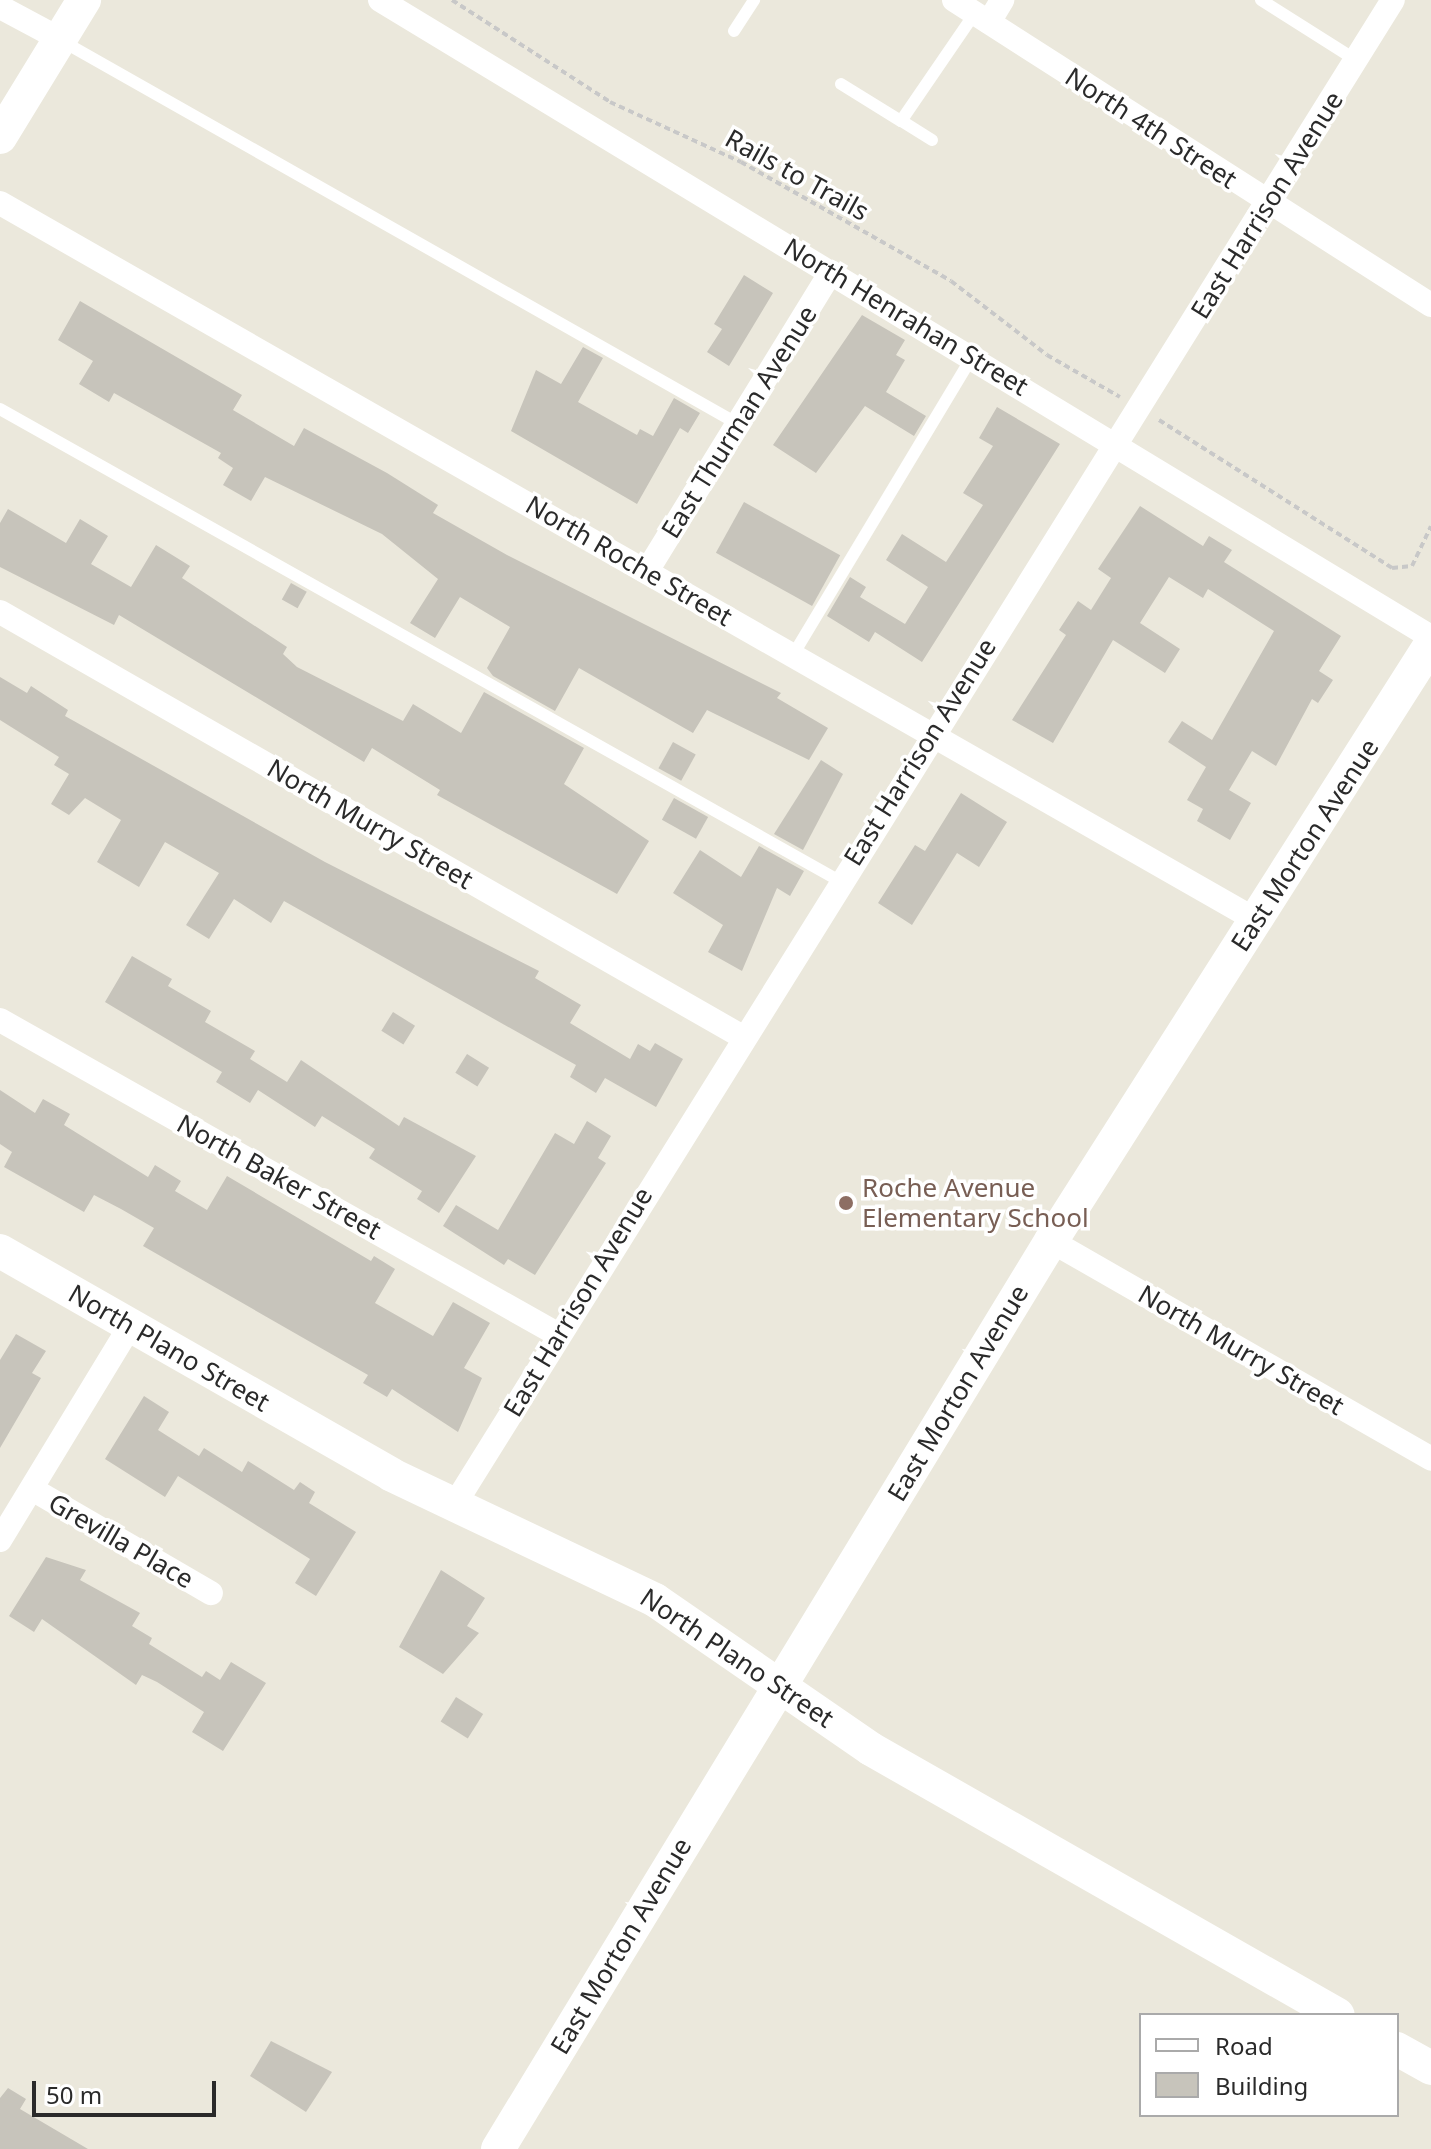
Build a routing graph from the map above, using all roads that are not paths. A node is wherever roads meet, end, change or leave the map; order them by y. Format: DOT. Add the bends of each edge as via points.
graph roads {
  1 [pos="84,0"];
  2 [pos="380,0"];
  3 [pos="754,0"];
  4 [pos="954,0"];
  5 [pos="1002,0"];
  6 [pos="1261,0"];
  7 [pos="1393,0"];
  8 [pos="0,7"];
  9 [pos="982,18"];
  10 [pos="734,31"];
  11 [pos="60,39"];
  12 [pos="1356,60"];
  13 [pos="841,84"];
  14 [pos="901,121"];
  15 [pos="0,137"];
  16 [pos="932,140"];
  17 [pos="0,203"];
  18 [pos="1267,204"];
  19 [pos="831,272"];
  20 [pos="1431,305"];
  21 [pos="972,357"];
  22 [pos="0,409"];
  23 [pos="738,424"];
  24 [pos="1119,446"];
  25 [pos="647,571"];
  26 [pos="0,612"];
  27 [pos="1431,637"];
  28 [pos="1431,644"];
  29 [pos="793,655"];
  30 [pos="929,733"];
  31 [pos="838,880"];
  32 [pos="1258,921"];
  33 [pos="0,1020"];
  34 [pos="741,1036"];
  35 [pos="1051,1241"];
  36 [pos="0,1251"];
  37 [pos="130,1326"];
  38 [pos="557,1334"];
  39 [pos="1431,1459"];
  40 [pos="32,1489"];
  41 [pos="453,1507"];
  42 [pos="0,1540"];
  43 [pos="211,1593"];
  44 [pos="780,1685"];
  45 [pos="1334,2013"];
  46 [pos="1399,2050"];
  47 [pos="1431,2068"];
  48 [pos="498,2149"];
  1 -- 11 [label="main road"];
  2 -- 19 [label="street, North Henrahan Street"];
  3 -- 10 [label="lane"];
  4 -- 9 [label="street, North 4th Street"];
  5 -- 9 [label="street"];
  6 -- 12 [label="lane"];
  7 -- 12 [label="street, East Harrison Avenue"];
  8 -- 11 [label="street"];
  9 -- 14 [label="lane"];
  9 -- 18 [label="street, North 4th Street"];
  11 -- 15 [label="main road"];
  11 -- 23 [label="lane"];
  12 -- 18 [label="street, East Harrison Avenue"];
  13 -- 14 [label="lane"];
  14 -- 16 [label="lane"];
  17 -- 25 [label="street, North Roche Street"];
  18 -- 20 [label="street, North 4th Street"];
  18 -- 24 [label="street, East Harrison Avenue"];
  19 -- 21 [label="street, North Henrahan Street"];
  19 -- 23 [label="street, East Thurman Avenue"];
  21 -- 24 [label="street, North Henrahan Street"];
  21 -- 29 [label="lane"];
  22 -- 31 [label="lane"];
  23 -- 25 [label="street, East Thurman Avenue"];
  24 -- 27 [label="street, North Henrahan Street"];
  24 -- 30 [label="street, East Harrison Avenue"];
  25 -- 29 [label="street, North Roche Street"];
  26 -- 34 [label="street, North Murry Street"];
  28 -- 32 [label="main road, East Morton Avenue"];
  29 -- 30 [label="street, North Roche Street"];
  30 -- 31 [label="street, East Harrison Avenue"];
  30 -- 32 [label="street, North Roche Street"];
  31 -- 34 [label="street, East Harrison Avenue"];
  32 -- 35 [label="main road, East Morton Avenue"];
  33 -- 38 [label="street, North Baker Street"];
  34 -- 38 [label="street, East Harrison Avenue"];
  35 -- 39 [label="street, North Murry Street"];
  35 -- 44 [label="main road, East Morton Avenue"];
  36 -- 37 [label="main road, North Plano Street"];
  37 -- 40 [label="street"];
  37 -- 41 [label="main road, North Plano Street"];
  38 -- 41 [label="street, East Harrison Avenue"];
  40 -- 42 [label="street"];
  40 -- 43 [label="street, Grevilla Place"];
  41 -- 44 [label="main road, North Plano Street" via="655,1600"];
  44 -- 45 [label="main road, North Plano Street" via="871,1749"];
  44 -- 48 [label="main road, East Morton Avenue"];
  46 -- 47 [label="main road"];
}
